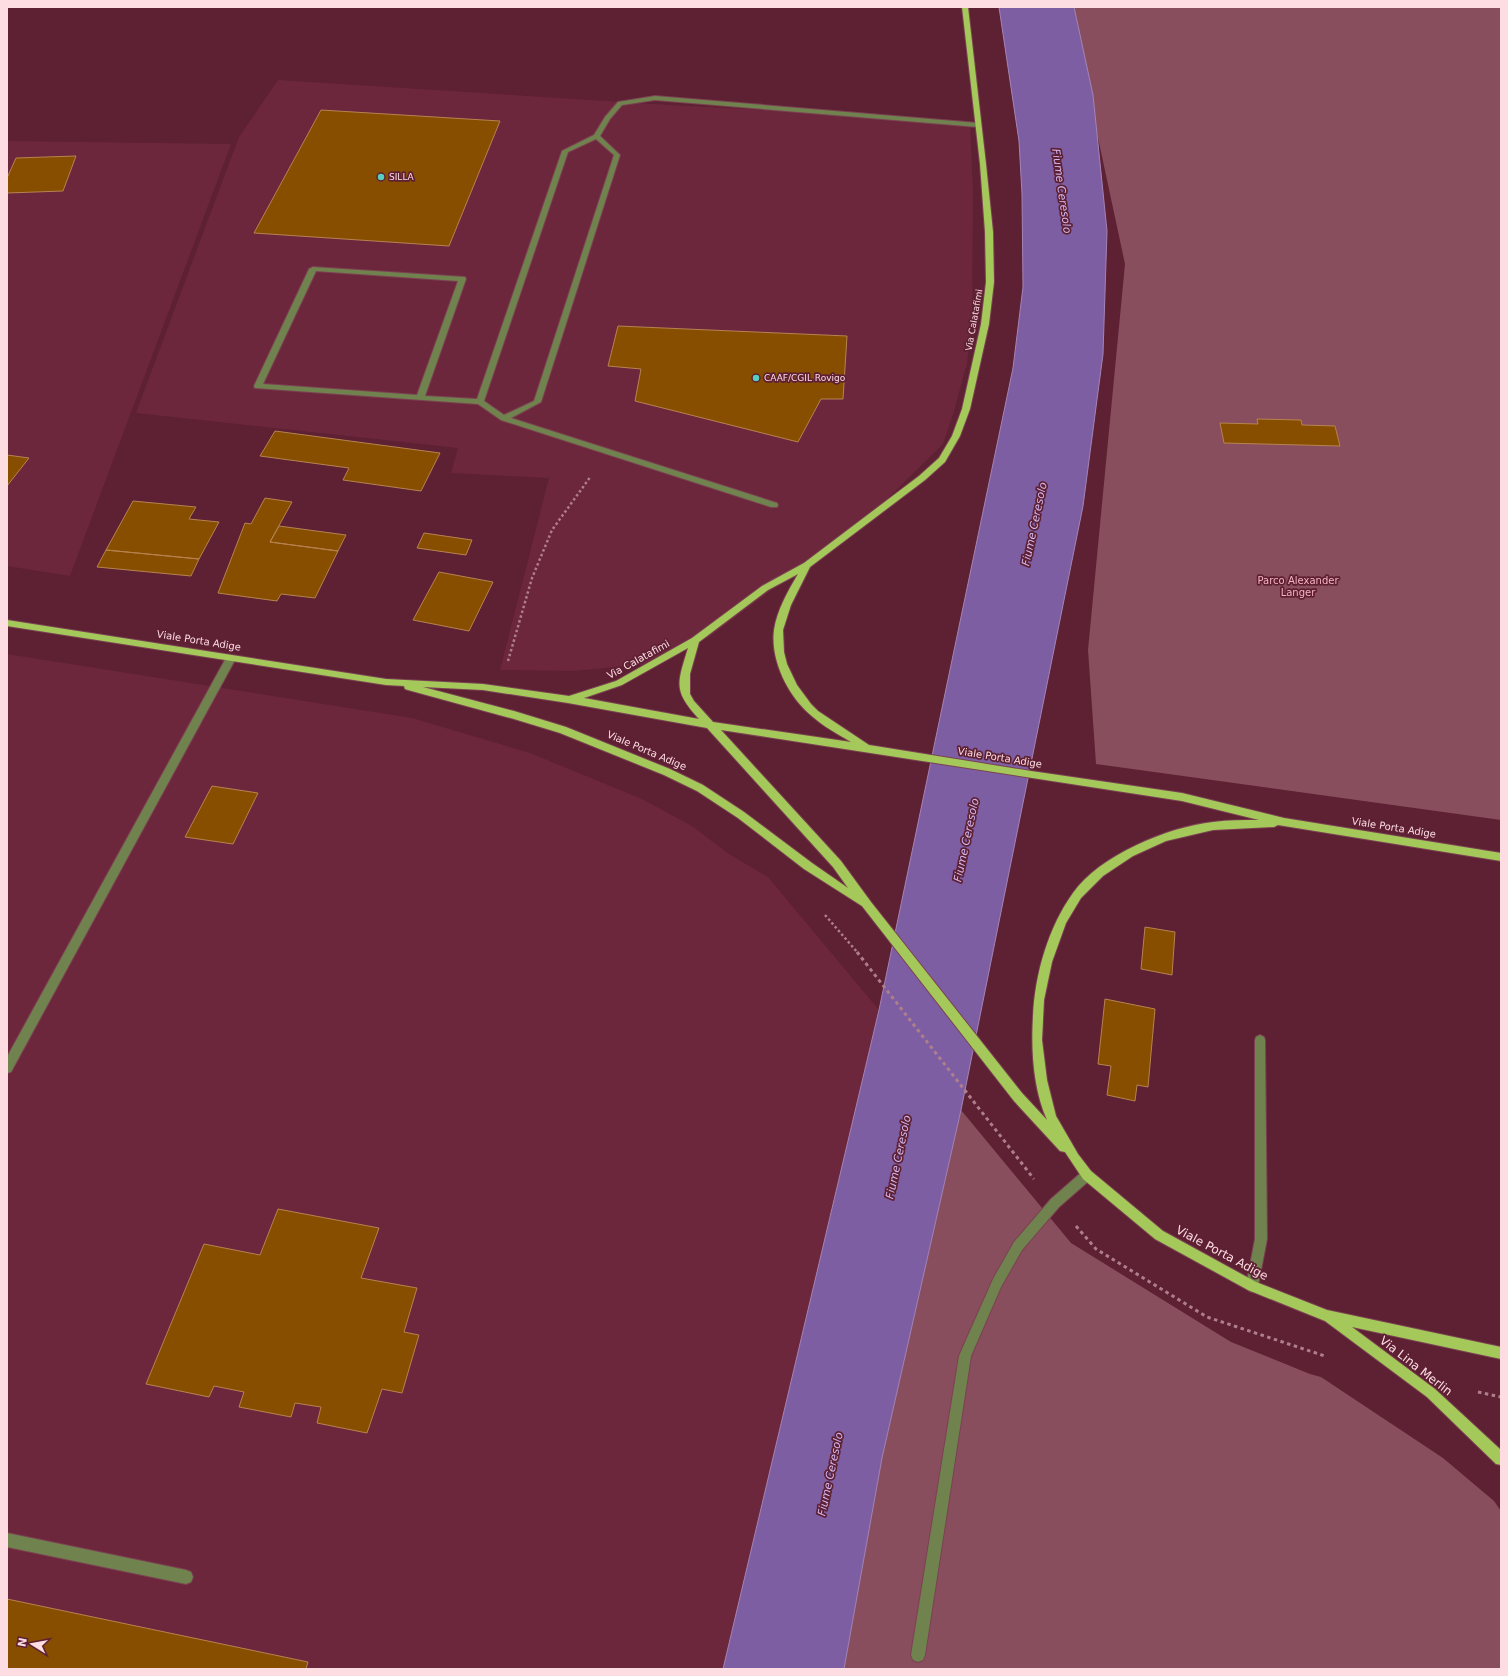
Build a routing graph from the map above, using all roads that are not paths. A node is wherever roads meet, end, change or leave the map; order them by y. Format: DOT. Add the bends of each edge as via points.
graph roads {
  1 [pos="965,7"];
  2 [pos="978,126"];
  3 [pos="597,136"];
  4 [pos="420,398"];
  5 [pos="480,402"];
  6 [pos="504,418"];
  7 [pos="774,505"];
  8 [pos="807,565"];
  9 [pos="7,623"];
  10 [pos="695,640"];
  11 [pos="231,658"];
  12 [pos="386,682"];
  13 [pos="568,699"];
  14 [pos="710,724"];
  15 [pos="867,748"];
  16 [pos="1284,822"];
  17 [pos="1501,857"];
  18 [pos="867,905"];
  19 [pos="1260,1040"];
  20 [pos="7,1068"];
  21 [pos="1074,1158"];
  22 [pos="1087,1175"];
  23 [pos="1252,1286"];
  24 [pos="1327,1316"];
  25 [pos="1501,1353"];
  26 [pos="1501,1459"];
  27 [pos="7,1540"];
  28 [pos="186,1577"];
  29 [pos="918,1655"];
  1 -- 2 [label="main road, Via Calatafimi"];
  2 -- 3 [label="street" via="655,98 620,103 607,118"];
  2 -- 8 [label="main road, Via Calatafimi" via="984,164 990,282 985,324 966,409 956,436 942,460 922,478"];
  3 -- 5 [label="street" via="566,151"];
  3 -- 6 [label="street" via="617,155 537,402"];
  4 -- 4 [label="street" via="258,386 313,269 462,279"];
  4 -- 5 [label="street"];
  5 -- 6 [label="street"];
  6 -- 7 [label="street"];
  8 -- 10 [label="main road, Via Calatafimi" via="766,588"];
  8 -- 15 [label="main road, Via Calatafimi" via="785,607 779,631 780,660 795,690 814,713"];
  9 -- 11 [label="main road, Viale Porta Adige"];
  10 -- 13 [label="main road, Via Calatafimi" via="619,683"];
  10 -- 14 [label="main road" via="684,688 685,695"];
  11 -- 12 [label="main road, Viale Porta Adige"];
  11 -- 20 [label="street"];
  12 -- 13 [label="main road, Viale Porta Adige" via="483,687"];
  12 -- 18 [label="main road, Viale Porta Adige" via="564,730 666,772 700,788 741,815 808,866"];
  13 -- 14 [label="main road, Viale Porta Adige"];
  14 -- 15 [label="main road, Viale Porta Adige"];
  14 -- 18 [label="main road, Viale Porta Adige" via="837,864"];
  15 -- 16 [label="main road, Viale Porta Adige" via="1182,797"];
  16 -- 17 [label="main road, Viale Porta Adige"];
  16 -- 21 [label="main road, Viale Porta Adige" via="1213,826 1164,838 1129,854 1099,873 1077,895 1061,922 1047,962 1039,1000 1037,1040 1041,1080 1051,1116"];
  18 -- 21 [label="main road, Viale Porta Adige" via="1018,1097"];
  19 -- 23 [label="street" via="1261,1238"];
  21 -- 22 [label="main road, Viale Porta Adige"];
  22 -- 23 [label="main road, Viale Porta Adige" via="1159,1235"];
  22 -- 29 [label="street" via="1055,1203 1018,1246 997,1283 965,1356"];
  23 -- 24 [label="main road, Viale Porta Adige"];
  24 -- 25 [label="main road, Viale Porta Adige"];
  24 -- 26 [label="main road, Via Lina Merlin" via="1431,1393"];
  27 -- 28 [label="street"];
}
